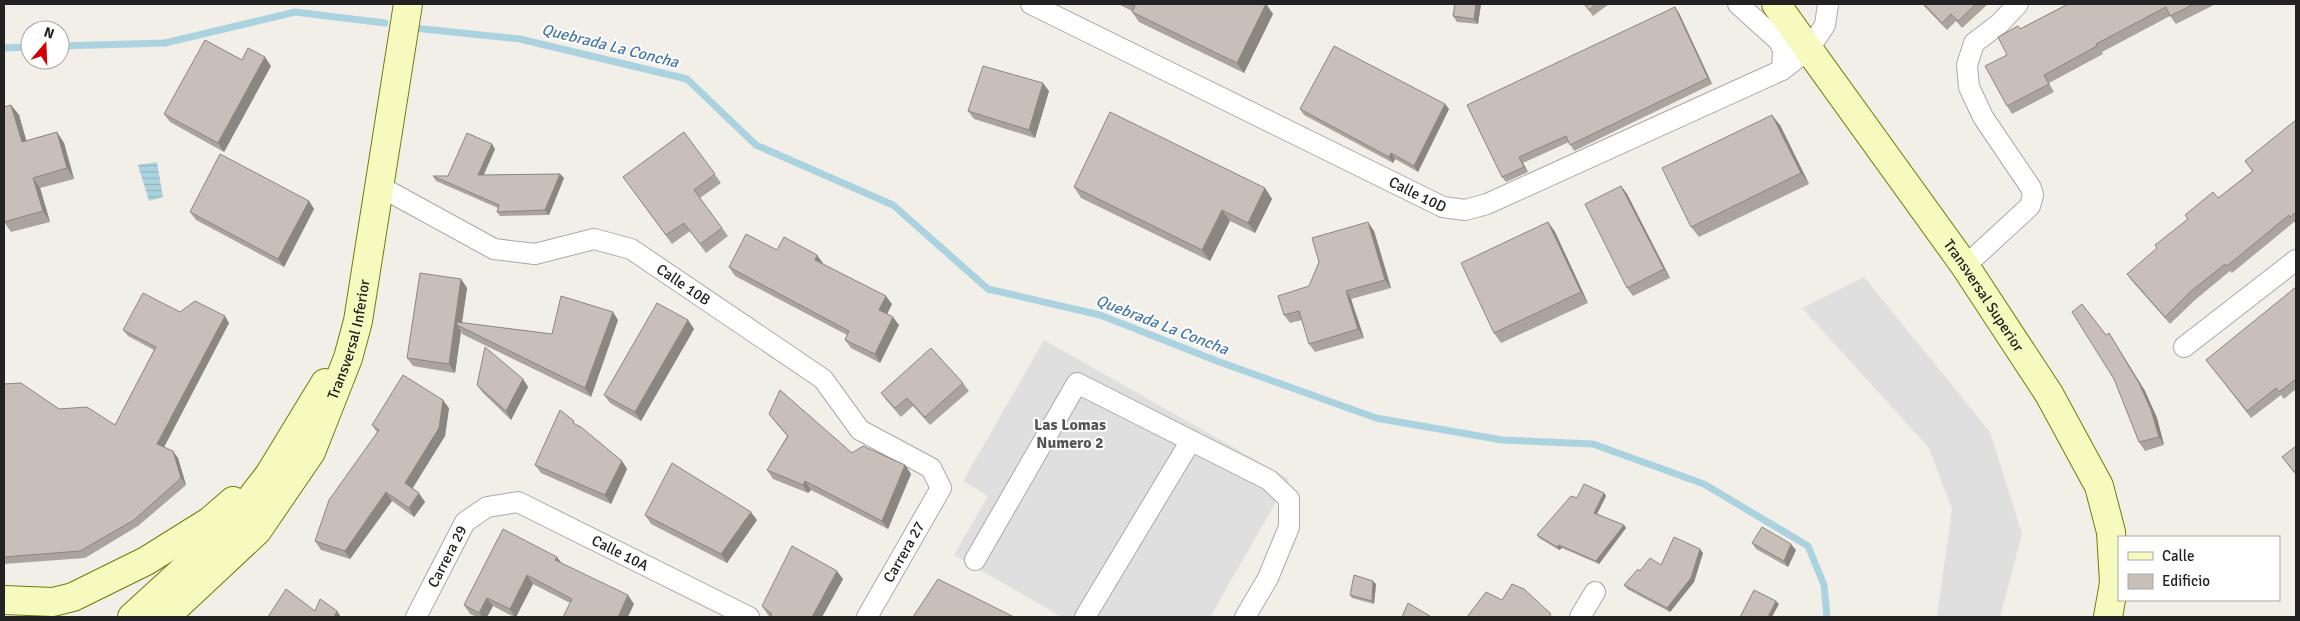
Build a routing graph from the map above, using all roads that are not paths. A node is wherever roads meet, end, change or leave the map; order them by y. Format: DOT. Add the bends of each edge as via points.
graph roads {
  1 [pos="408,4"];
  2 [pos="1031,4"];
  3 [pos="1738,4"];
  4 [pos="1776,4"];
  5 [pos="1828,4"];
  6 [pos="2018,4"];
  7 [pos="1809,49"];
  8 [pos="1782,70"];
  9 [pos="379,186"];
  10 [pos="2296,260"];
  11 [pos="1965,266"];
  12 [pos="2184,347"];
  13 [pos="348,358"];
  14 [pos="1190,442"];
  15 [pos="268,475"];
  16 [pos="942,488"];
  17 [pos="488,507"];
  18 [pos="975,560"];
  19 [pos="1595,592"];
  20 [pos="4,600"];
  21 [pos="4,615"];
  22 [pos="13,617"];
  23 [pos="132,617"];
  24 [pos="165,617"];
  25 [pos="416,617"];
  26 [pos="749,617"];
  27 [pos="867,617"];
  28 [pos="1085,617"];
  29 [pos="1245,617"];
  30 [pos="1580,617"];
  31 [pos="2108,617"];
  1 -- 9 [label="main road, Transversal Inferior"];
  2 -- 8 [label="street, Calle 10D" via="1443,207 1465,210 1487,204"];
  3 -- 8 [label="street" via="1778,41 1783,50"];
  4 -- 7 [label="main road, Transversal Superior"];
  5 -- 7 [label="street, Calle 10D" via="1825,25"];
  6 -- 11 [label="street" via="1974,43 1967,65 1969,87 1983,117 2033,195 2030,206"];
  7 -- 8 [label="street, Calle 10D"];
  7 -- 11 [label="main road, Transversal Superior"];
  9 -- 13 [label="main road, Transversal Inferior" via="358,321"];
  9 -- 16 [label="street, Calle 10B" via="494,249 535,254 594,238 630,249 823,379 860,430 932,468"];
  10 -- 12 [label="street"];
  11 -- 31 [label="main road, Transversal Superior" via="2049,394 2099,486 2111,532 2114,583"];
  13 -- 15 [label="main road" via="321,387"];
  13 -- 24 [label="main road, Transversal Inferior" via="311,452 257,531"];
  14 -- 18 [label="street" via="1077,383"];
  14 -- 28 [label="street"];
  14 -- 29 [label="street" via="1269,480 1289,499 1289,527 1268,578"];
  15 -- 20 [label="main road" via="184,538 73,597 53,602"];
  15 -- 23 [label="main road" via="224,533"];
  16 -- 27 [label="street, Carrera 27"];
  17 -- 25 [label="street, Carrera 29" via="465,522"];
  17 -- 26 [label="street, Calle 10A" via="518,502"];
  19 -- 30 [label="street"];
  21 -- 22 [label="main road"];
}
